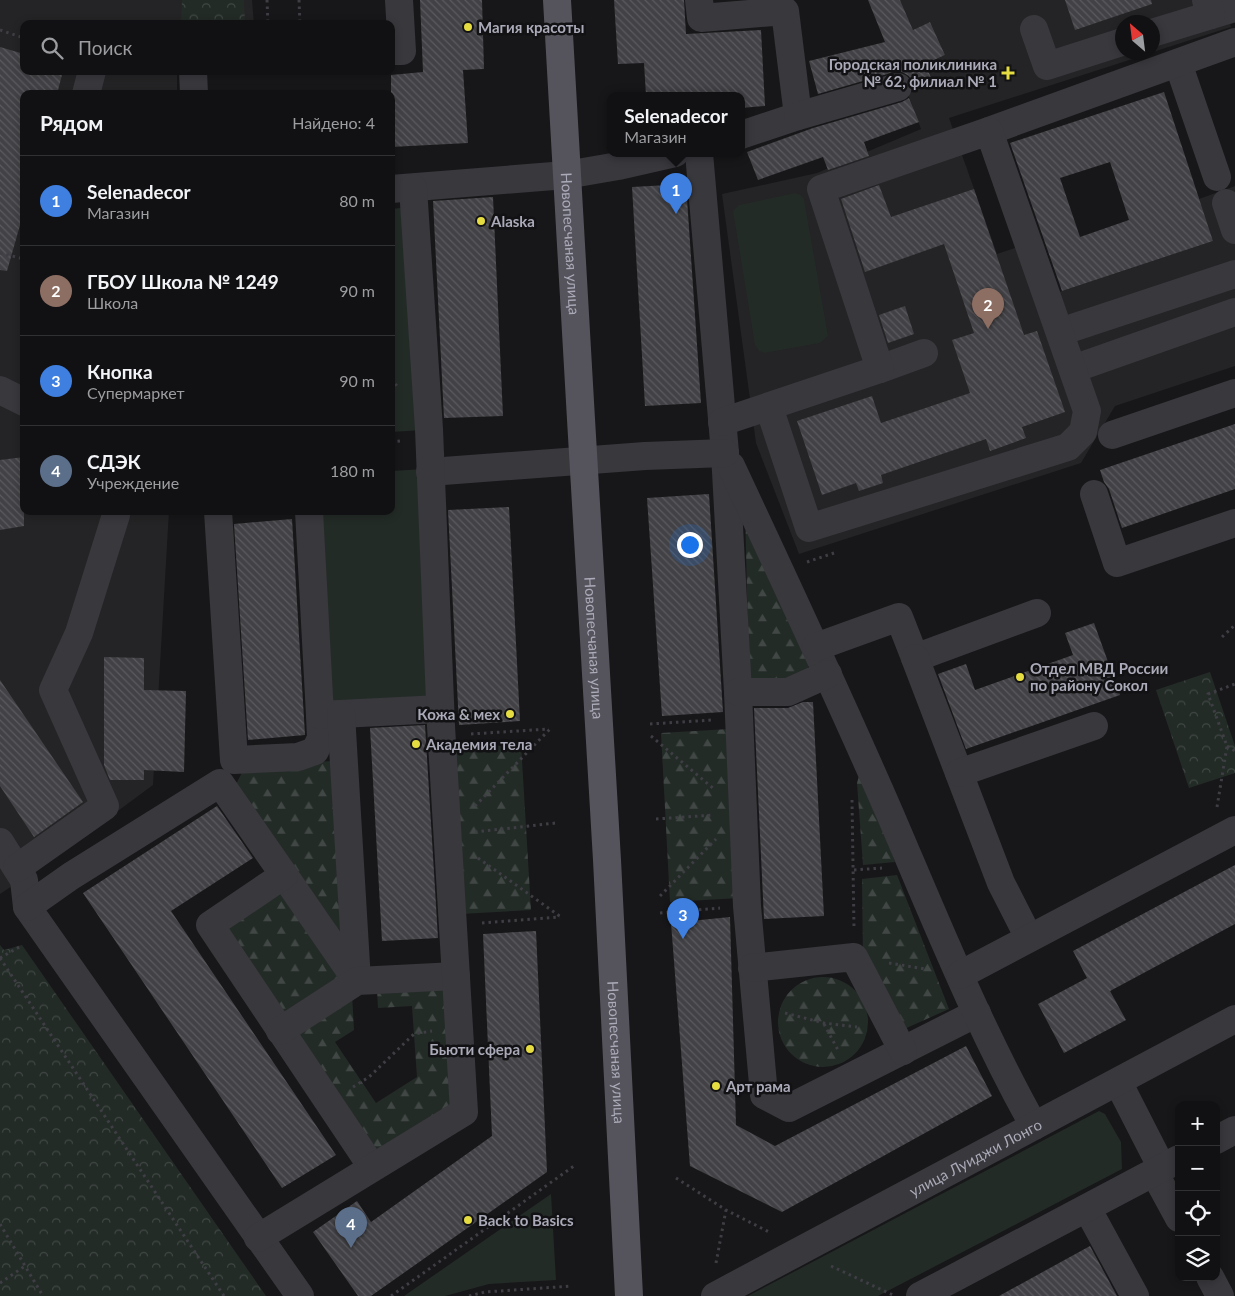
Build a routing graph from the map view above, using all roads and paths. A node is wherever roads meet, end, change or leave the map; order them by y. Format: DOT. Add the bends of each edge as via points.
graph roads {
  1 [pos="266,0"];
  2 [pos="299,0"];
  3 [pos="399,0"];
  4 [pos="557,0"];
  5 [pos="699,0"];
  6 [pos="1217,7"];
  7 [pos="268,20"];
  8 [pos="300,20"];
  9 [pos="1034,29"];
  10 [pos="0,30"];
  11 [pos="1160,30"];
  12 [pos="20,37"];
  13 [pos="1235,42"];
  14 [pos="1115,44"];
  15 [pos="395,51"];
  16 [pos="1178,63"];
  17 [pos="91,75"];
  18 [pos="193,75"];
  19 [pos="898,87"];
  20 [pos="87,90"];
  21 [pos="194,90"];
  22 [pos="798,116"];
  23 [pos="989,131"];
  24 [pos="745,134"];
  25 [pos="657,157"];
  26 [pos="698,157"];
  27 [pos="566,175"];
  28 [pos="1217,177"];
  29 [pos="402,189"];
  30 [pos="1226,203"];
  31 [pos="1235,230"];
  32 [pos="0,253"];
  33 [pos="20,258"];
  34 [pos="1235,274"];
  35 [pos="1235,312"];
  36 [pos="1060,332"];
  37 [pos="924,353"];
  38 [pos="880,369"];
  39 [pos="1072,369"];
  40 [pos="0,390"];
  41 [pos="1235,393"];
  42 [pos="20,400"];
  43 [pos="769,407"];
  44 [pos="722,422"];
  45 [pos="1112,435"];
  46 [pos="725,453"];
  47 [pos="584,461"];
  48 [pos="430,472"];
  49 [pos="1094,494"];
  50 [pos="114,515"];
  51 [pos="218,515"];
  52 [pos="309,515"];
  53 [pos="1235,523"];
  54 [pos="1037,613"];
  55 [pos="1235,625"];
  56 [pos="1222,636"];
  57 [pos="816,647"];
  58 [pos="915,658"];
  59 [pos="828,674"];
  60 [pos="1235,684"];
  61 [pos="738,692"];
  62 [pos="440,709"];
  63 [pos="330,714"];
  64 [pos="738,719"];
  65 [pos="650,724"];
  66 [pos="1094,726"];
  67 [pos="441,736"];
  68 [pos="651,736"];
  69 [pos="1227,746"];
  70 [pos="1235,751"];
  71 [pos="959,773"];
  72 [pos="852,791"];
  73 [pos="742,812"];
  74 [pos="656,820"];
  75 [pos="556,823"];
  76 [pos="1223,835"];
  77 [pos="447,836"];
  78 [pos="0,842"];
  79 [pos="17,868"];
  80 [pos="284,875"];
  81 [pos="660,896"];
  82 [pos="746,906"];
  83 [pos="27,907"];
  84 [pos="660,913"];
  85 [pos="452,925"];
  86 [pos="1030,938"];
  87 [pos="854,957"];
  88 [pos="0,958"];
  89 [pos="752,968"];
  90 [pos="960,975"];
  91 [pos="456,976"];
  92 [pos="357,981"];
  93 [pos="756,1004"];
  94 [pos="977,1013"];
  95 [pos="1235,1019"];
  96 [pos="824,1023"];
  97 [pos="460,1027"];
  98 [pos="280,1031"];
  99 [pos="903,1051"];
  100 [pos="1118,1082"];
  101 [pos="328,1102"];
  102 [pos="1034,1126"];
  103 [pos="1235,1130"];
  104 [pos="1220,1138"];
  105 [pos="574,1166"];
  106 [pos="1165,1166"];
  107 [pos="372,1167"];
  108 [pos="676,1178"];
  109 [pos="1175,1203"];
  110 [pos="1087,1208"];
  111 [pos="726,1210"];
  112 [pos="0,1224"];
  113 [pos="772,1234"];
  114 [pos="258,1238"];
  115 [pos="716,1264"];
  116 [pos="25,1266"];
  117 [pos="1212,1281"];
  118 [pos="0,1283"];
  119 [pos="572,1286"];
  120 [pos="1235,1291"];
  121 [pos="44,1296"];
  122 [pos="224,1296"];
  123 [pos="300,1296"];
  124 [pos="391,1296"];
  125 [pos="470,1296"];
  126 [pos="629,1296"];
  127 [pos="715,1296"];
  128 [pos="920,1296"];
  129 [pos="1135,1296"];
  130 [pos="1220,1296"];
  131 [pos="1227,1296"];
  1 -- 7 [label="path"];
  2 -- 8 [label="path"];
  3 -- 15 [label="street" via="402,50"];
  4 -- 27 [label="main road, Новопесчаная улица"];
  5 -- 22 [label="street" via="701,18 785,11"];
  6 -- 11 [label="street"];
  9 -- 14 [label="street" via="1047,66"];
  10 -- 12 [label="path"];
  13 -- 16 [label="street"];
  16 -- 23 [label="street"];
  16 -- 28 [label="street"];
  17 -- 20 [label="street"];
  18 -- 21 [label="street"];
  19 -- 22 [label="street"];
  22 -- 24 [label="street"];
  23 -- 36 [label="street"];
  23 -- 38 [label="street" via="820,189"];
  25 -- 27 [label="street"];
  26 -- 44 [label="street"];
  27 -- 29 [label="street"];
  27 -- 47 [label="main road, Новопесчаная улица"];
  29 -- 48 [label="street"];
  30 -- 31 [label="street"];
  32 -- 33 [label="path"];
  34 -- 36 [label="street"];
  35 -- 39 [label="street"];
  36 -- 39 [label="street"];
  37 -- 38 [label="street"];
  38 -- 43 [label="street"];
  39 -- 43 [label="street" via="1087,411 1084,432 1068,446 809,528"];
  40 -- 42 [label="street"];
  41 -- 45 [label="street"];
  43 -- 44 [label="street"];
  44 -- 46 [label="street"];
  46 -- 47 [label="street"];
  46 -- 57 [label="street"];
  46 -- 61 [label="street"];
  47 -- 48 [label="street"];
  47 -- 126 [label="main road, Новопесчаная улица"];
  48 -- 62 [label="street"];
  49 -- 53 [label="street" via="1117,563"];
  50 -- 79 [label="street" via="78,633 53,690 104,806"];
  51 -- 63 [label="street" via="234,760 298,757 315,751"];
  52 -- 63 [label="street"];
  54 -- 58 [label="street"];
  55 -- 56 [label="path"];
  57 -- 58 [label="street" via="900,617"];
  57 -- 59 [label="street"];
  58 -- 71 [label="street"];
  59 -- 61 [label="street" via="788,692"];
  59 -- 90 [label="street"];
  60 -- 69 [label="path" via="1208,694"];
  61 -- 64 [label="street"];
  62 -- 63 [label="street"];
  62 -- 67 [label="street"];
  63 -- 92 [label="street"];
  64 -- 65 [label="path"];
  64 -- 73 [label="street"];
  66 -- 71 [label="street"];
  67 -- 77 [label="street"];
  67 -- 77 [label="path" via="550,729"];
  68 -- 73 [label="path"];
  69 -- 70 [label="path"];
  69 -- 76 [label="path"];
  71 -- 86 [label="street" via="1001,883"];
  72 -- 87 [label="path"];
  73 -- 74 [label="path"];
  73 -- 81 [label="path"];
  73 -- 82 [label="street"];
  75 -- 77 [label="path"];
  76 -- 86 [label="street"];
  77 -- 85 [label="street"];
  77 -- 85 [label="path" via="561,917"];
  78 -- 79 [label="street"];
  79 -- 83 [label="street" via="24,880"];
  80 -- 83 [label="street" via="220,783"];
  80 -- 92 [label="street"];
  80 -- 98 [label="street" via="210,925"];
  82 -- 84 [label="path"];
  82 -- 89 [label="street"];
  83 -- 114 [label="street"];
  85 -- 91 [label="street"];
  86 -- 90 [label="street"];
  87 -- 89 [label="street"];
  87 -- 90 [label="path"];
  87 -- 99 [label="street"];
  88 -- 122 [label="path"];
  89 -- 93 [label="street"];
  90 -- 94 [label="street"];
  91 -- 92 [label="street"];
  91 -- 97 [label="street"];
  92 -- 98 [label="street"];
  93 -- 96 [label="path"];
  93 -- 99 [label="street" via="764,1095 789,1108"];
  94 -- 99 [label="street"];
  94 -- 102 [label="street"];
  95 -- 100 [label="street, улица Луиджи Лонго"];
  97 -- 101 [label="path" via="414,1034 369,1077"];
  97 -- 107 [label="street" via="464,1112"];
  98 -- 101 [label="street"];
  100 -- 102 [label="street, улица Луиджи Лонго"];
  100 -- 106 [label="street"];
  101 -- 107 [label="street"];
  102 -- 127 [label="street, улица Луиджи Лонго"];
  103 -- 104 [label="street"];
  105 -- 124 [label="path"];
  106 -- 109 [label="street"];
  106 -- 110 [label="street"];
  107 -- 114 [label="street"];
  108 -- 111 [label="path"];
  110 -- 128 [label="street"];
  110 -- 129 [label="street"];
  111 -- 113 [label="path"];
  111 -- 115 [label="path"];
  112 -- 116 [label="path"];
  114 -- 123 [label="street"];
  116 -- 118 [label="path"];
  116 -- 121 [label="path"];
  117 -- 130 [label="street"];
  119 -- 125 [label="path" via="485,1292"];
  120 -- 131 [label="street"];
}
